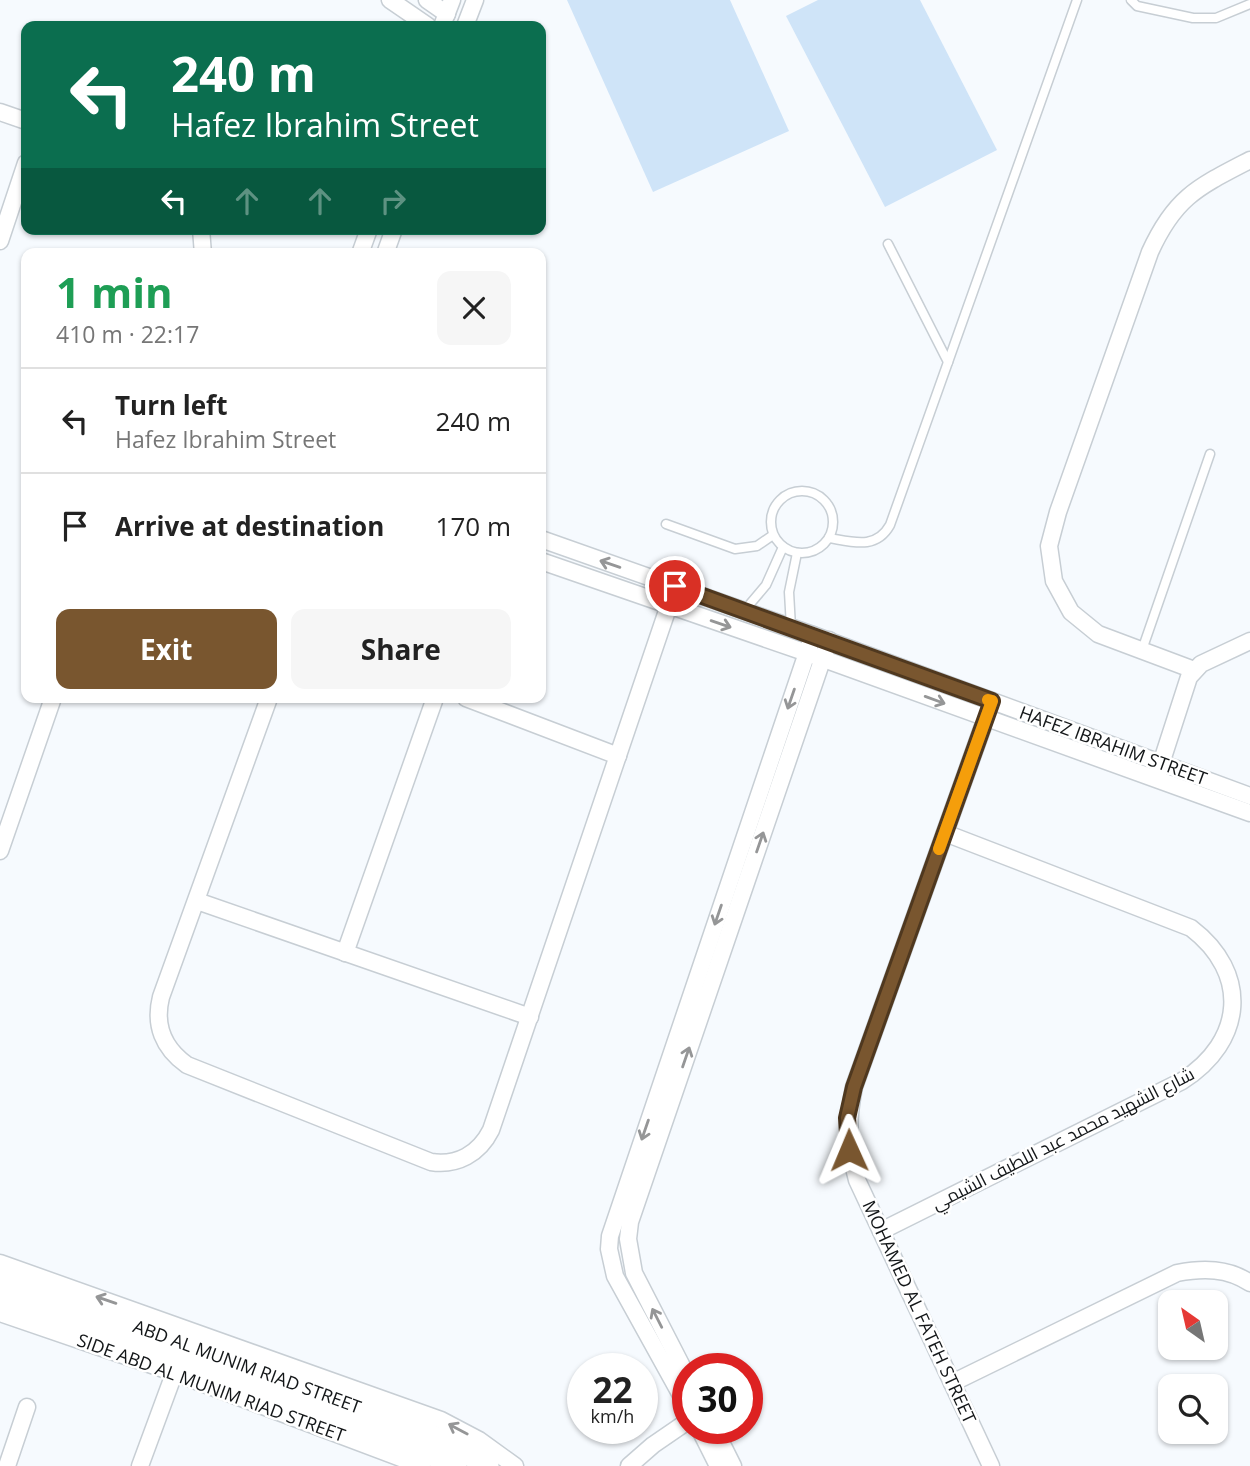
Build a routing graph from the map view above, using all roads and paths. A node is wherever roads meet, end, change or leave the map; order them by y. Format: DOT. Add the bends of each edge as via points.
graph roads {
  1 [pos="390,0"];
  2 [pos="427,0"];
  3 [pos="475,0"];
  4 [pos="1077,0"];
  5 [pos="1131,0"];
  6 [pos="1250,4"];
  7 [pos="447,13"];
  8 [pos="421,21"];
  9 [pos="467,21"];
  10 [pos="0,112"];
  11 [pos="21,119"];
  12 [pos="1250,160"];
  13 [pos="21,178"];
  14 [pos="0,241"];
  15 [pos="888,244"];
  16 [pos="948,362"];
  17 [pos="1210,454"];
  18 [pos="666,524"];
  19 [pos="773,536"];
  20 [pos="829,538"];
  21 [pos="546,542"];
  22 [pos="783,547"];
  23 [pos="797,553"];
  24 [pos="546,563"];
  25 [pos="669,606"];
  26 [pos="744,611"];
  27 [pos="791,627"];
  28 [pos="821,638"];
  29 [pos="1250,641"];
  30 [pos="1142,650"];
  31 [pos="814,656"];
  32 [pos="1194,670"];
  33 [pos="992,701"];
  34 [pos="50,703"];
  35 [pos="267,703"];
  36 [pos="433,703"];
  37 [pos="479,703"];
  38 [pos="986,718"];
  39 [pos="618,756"];
  40 [pos="1158,773"];
  41 [pos="1250,796"];
  42 [pos="1250,813"];
  43 [pos="945,834"];
  44 [pos="0,851"];
  45 [pos="197,901"];
  46 [pos="345,953"];
  47 [pos="530,1017"];
  48 [pos="881,1231"];
  49 [pos="0,1263"];
  50 [pos="0,1281"];
  51 [pos="1250,1283"];
  52 [pos="0,1298"];
  53 [pos="0,1313"];
  54 [pos="183,1352"];
  55 [pos="672,1356"];
  56 [pos="952,1383"];
  57 [pos="27,1408"];
  58 [pos="401,1413"];
  59 [pos="672,1432"];
  60 [pos="707,1444"];
  61 [pos="722,1444"];
  62 [pos="7,1466"];
  63 [pos="140,1466"];
  64 [pos="422,1466"];
  65 [pos="456,1466"];
  66 [pos="488,1466"];
  67 [pos="515,1466"];
  68 [pos="629,1466"];
  69 [pos="718,1466"];
  70 [pos="733,1466"];
  71 [pos="991,1466"];
  1 -- 8 [label="street"];
  2 -- 7 [label="street"];
  3 -- 9 [label="street"];
  4 -- 16 [label="lane"];
  5 -- 6 [label="lane" via="1138,6 1193,18 1216,18"];
  10 -- 11 [label="street"];
  12 -- 30 [label="street" via="1203,184 1180,202 1162,226 1049,546 1054,581 1071,612 1098,634"];
  13 -- 14 [label="street"];
  15 -- 16 [label="lane"];
  16 -- 20 [label="lane" via="887,530 877,540 862,544"];
  17 -- 30 [label="lane"];
  18 -- 19 [label="lane" via="735,549 757,546"];
  19 -- 20 [label="lane" via="775,506 785,495 800,491 821,497 830,509"];
  19 -- 22 [label="lane"];
  20 -- 23 [label="lane" via="812,552"];
  26 -- 21 [label="street, HAFEZ IBRAHIM STREET, one-way"];
  22 -- 23 [label="lane"];
  22 -- 26 [label="lane" via="766,585"];
  23 -- 27 [label="lane" via="789,592"];
  24 -- 25 [label="street, HAFEZ IBRAHIM STREET"];
  25 -- 31 [label="street, HAFEZ IBRAHIM STREET, one-way"];
  25 -- 39 [label="street"];
  26 -- 27 [label="street, HAFEZ IBRAHIM STREET"];
  27 -- 28 [label="street, HAFEZ IBRAHIM STREET"];
  28 -- 31 [label="street"];
  28 -- 33 [label="street, HAFEZ IBRAHIM STREET"];
  29 -- 32 [label="street"];
  30 -- 32 [label="street"];
  31 -- 38 [label="street, HAFEZ IBRAHIM STREET, one-way"];
  31 -- 55 [label="street" via="627,1207 634,1273"];
  32 -- 40 [label="street"];
  33 -- 38 [label="street, MOHAMED AL FATEH STREET"];
  33 -- 40 [label="street, HAFEZ IBRAHIM STREET"];
  34 -- 44 [label="street"];
  35 -- 45 [label="street"];
  36 -- 46 [label="street"];
  37 -- 39 [label="street"];
  38 -- 40 [label="street, HAFEZ IBRAHIM STREET"];
  38 -- 43 [label="street, MOHAMED AL FATEH STREET"];
  39 -- 47 [label="street"];
  40 -- 41 [label="street, HAFEZ IBRAHIM STREET"];
  40 -- 42 [label="street, HAFEZ IBRAHIM STREET"];
  43 -- 48 [label="street, MOHAMED AL FATEH STREET" via="847,1118 857,1181"];
  43 -- 48 [label="street, شارع الشهيد محمد عبد اللطيف الشيمي" via="1191,928 1220,957 1233,995 1232,1016 1215,1054 1182,1081"];
  45 -- 46 [label="street"];
  45 -- 47 [label="street" via="159,1006 159,1026 172,1052 187,1065 431,1162 458,1161 487,1139"];
  46 -- 47 [label="street"];
  48 -- 56 [label="street, MOHAMED AL FATEH STREET"];
  54 -- 49 [label="street, SIDE ABD AL MUNIM RIAD STREET, one-way"];
  50 -- 54 [label="street, ABD AL MUNIM RIAD STREET"];
  51 -- 56 [label="street" via="1212,1270 1177,1273"];
  52 -- 54 [label="street, ABD AL MUNIM RIAD STREET"];
  53 -- 54 [label="street, SIDE ABD AL MUNIM RIAD STREET"];
  54 -- 58 [label="street, ABD AL MUNIM RIAD STREET"];
  54 -- 63 [label="street"];
  54 -- 64 [label="street, SIDE ABD AL MUNIM RIAD STREET"];
  54 -- 65 [label="street, ABD AL MUNIM RIAD STREET"];
  56 -- 71 [label="street, MOHAMED AL FATEH STREET"];
  57 -- 62 [label="street"];
  58 -- 66 [label="street, ABD AL MUNIM RIAD STREET"];
  67 -- 58 [label="street, one-way" via="469,1435"];
  59 -- 68 [label="street"];
  60 -- 69 [label="street"];
  61 -- 70 [label="street"];
}
